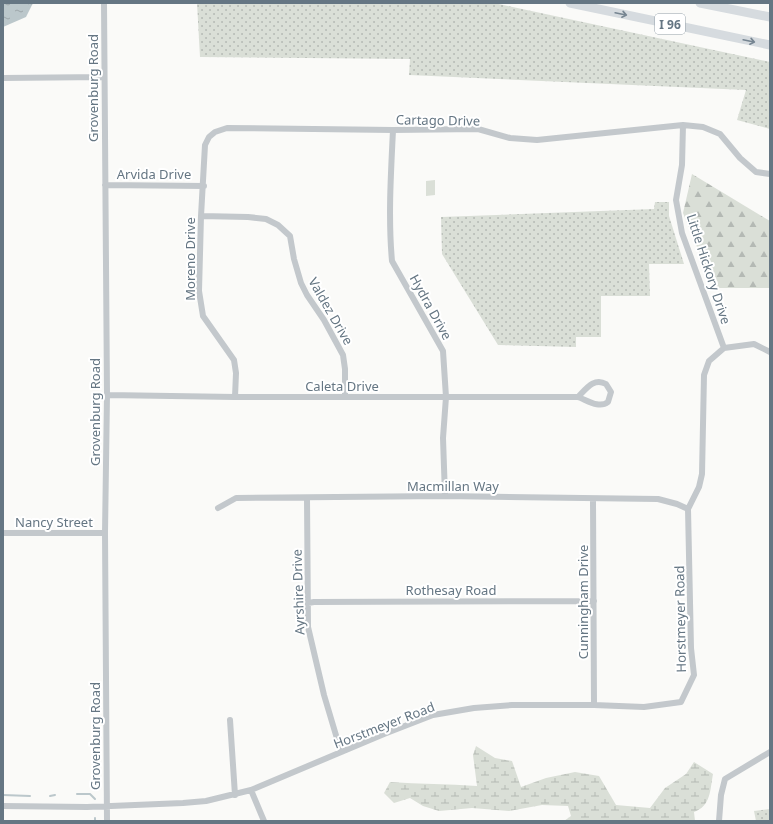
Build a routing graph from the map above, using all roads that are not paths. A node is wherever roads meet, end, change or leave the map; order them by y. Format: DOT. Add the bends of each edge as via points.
graph roads {
  1 [pos="104,3"];
  2 [pos="570,3"];
  3 [pos="700,3"];
  4 [pos="770,18"];
  5 [pos="770,45"];
  6 [pos="103,77"];
  7 [pos="3,78"];
  8 [pos="683,125"];
  9 [pos="393,130"];
  10 [pos="209,137"];
  11 [pos="770,174"];
  12 [pos="105,185"];
  13 [pos="204,186"];
  14 [pos="201,216"];
  15 [pos="724,348"];
  16 [pos="770,352"];
  17 [pos="107,395"];
  18 [pos="236,396"];
  19 [pos="345,397"];
  20 [pos="446,397"];
  21 [pos="578,397"];
  22 [pos="445,496"];
  23 [pos="307,498"];
  24 [pos="593,499"];
  25 [pos="218,508"];
  26 [pos="688,509"];
  27 [pos="3,533"];
  28 [pos="105,533"];
  29 [pos="594,601"];
  30 [pos="308,603"];
  31 [pos="594,705"];
  32 [pos="230,720"];
  33 [pos="341,752"];
  34 [pos="770,752"];
  35 [pos="251,790"];
  36 [pos="235,795"];
  37 [pos="3,806"];
  38 [pos="106,807"];
  39 [pos="107,821"];
  40 [pos="264,821"];
  41 [pos="720,821"];
  1 -- 6 [label="street, Grovenburg Road"];
  2 -- 5 [label="highway, I 96, one-way"];
  3 -- 4 [label="highway, I 96"];
  6 -- 7 [label="street"];
  6 -- 12 [label="street, Grovenburg Road"];
  8 -- 9 [label="street, Cartago Drive" via="537,140 510,138 478,129"];
  8 -- 11 [label="street, Cartago Drive" via="703,127 720,134 756,172"];
  8 -- 15 [label="street, Little Hickory Drive" via="682,165 676,200 682,232"];
  9 -- 10 [label="street, Cartago Drive" via="227,128"];
  9 -- 20 [label="street, Hydra Drive" via="390,189 392,261 442,350"];
  10 -- 13 [label="street, Moreno Drive" via="205,150"];
  12 -- 13 [label="street, Arvida Drive"];
  12 -- 17 [label="street, Grovenburg Road"];
  13 -- 14 [label="street, Moreno Drive"];
  14 -- 18 [label="street, Moreno Drive" via="201,309 206,322 234,360"];
  14 -- 19 [label="street, Valdez Drive" via="266,219 278,225 290,236 301,283 343,355"];
  15 -- 16 [label="street" via="754,344"];
  15 -- 26 [label="street" via="709,361 704,375 702,474 699,487"];
  17 -- 18 [label="street, Caleta Drive"];
  17 -- 28 [label="street, Grovenburg Road"];
  18 -- 19 [label="street, Caleta Drive"];
  19 -- 20 [label="street, Caleta Drive"];
  20 -- 21 [label="street, Caleta Drive"];
  20 -- 22 [label="street, Hydra Drive" via="443,438"];
  21 -- 21 [label="street, Caleta Drive" via="604,405 608,402 611,392 606,384 598,382 592,383"];
  22 -- 23 [label="street, Macmillan Way"];
  22 -- 24 [label="street, Macmillan Way"];
  23 -- 25 [label="street, Macmillan Way" via="236,498"];
  23 -- 30 [label="street, Ayrshire Drive"];
  24 -- 26 [label="street, Macmillan Way" via="658,499"];
  24 -- 29 [label="street, Cunningham Drive"];
  26 -- 31 [label="street, Horstmeyer Road" via="691,648 694,675 681,702 644,707"];
  27 -- 28 [label="street, Nancy Street"];
  28 -- 38 [label="street, Grovenburg Road"];
  29 -- 30 [label="street, Rothesay Road"];
  29 -- 31 [label="street, Cunningham Drive"];
  30 -- 33 [label="street, Ayrshire Drive" via="308,627 314,658"];
  31 -- 33 [label="street, Horstmeyer Road" via="512,705 433,715"];
  32 -- 36 [label="street"];
  33 -- 35 [label="street, Horstmeyer Road"];
  34 -- 41 [label="street" via="725,779 721,795"];
  35 -- 36 [label="street, Horstmeyer Road"];
  35 -- 40 [label="street"];
  36 -- 38 [label="street, Horstmeyer Road" via="206,801"];
  37 -- 38 [label="street, Horstmeyer Road"];
  38 -- 39 [label="street, Grovenburg Road"];
}
